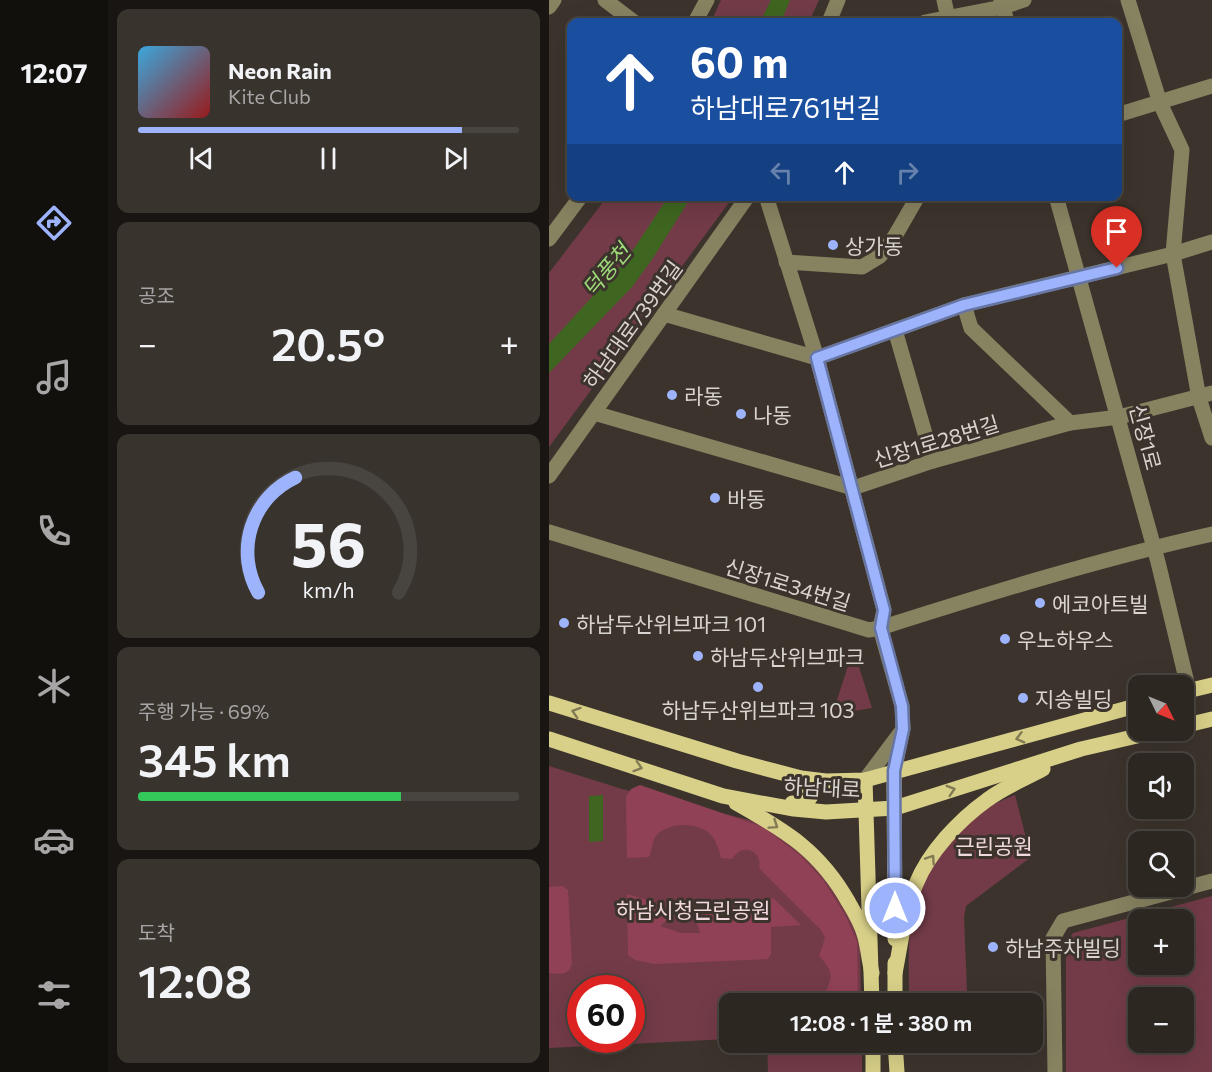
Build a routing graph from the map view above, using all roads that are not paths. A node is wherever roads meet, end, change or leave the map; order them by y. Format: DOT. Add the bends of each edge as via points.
graph roads {
  1 [pos="554,0"];
  2 [pos="605,0"];
  3 [pos="707,0"];
  4 [pos="838,0"];
  5 [pos="944,0"];
  6 [pos="1024,0"];
  7 [pos="1128,0"];
  8 [pos="1002,3"];
  9 [pos="549,7"];
  10 [pos="629,18"];
  11 [pos="697,18"];
  12 [pos="831,18"];
  13 [pos="948,18"];
  14 [pos="1006,18"];
  15 [pos="1212,86"];
  16 [pos="1160,103"];
  17 [pos="1122,114"];
  18 [pos="577,201"];
  19 [pos="744,201"];
  20 [pos="768,201"];
  21 [pos="915,201"];
  22 [pos="1057,201"];
  23 [pos="549,238"];
  24 [pos="1212,242"];
  25 [pos="1173,254"];
  26 [pos="786,261"];
  27 [pos="1079,277"];
  28 [pos="964,305"];
  29 [pos="664,314"];
  30 [pos="895,330"];
  31 [pos="817,358"];
  32 [pos="1205,395"];
  33 [pos="594,413"];
  34 [pos="1119,417"];
  35 [pos="1070,423"];
  36 [pos="1212,438"];
  37 [pos="933,461"];
  38 [pos="549,476"];
  39 [pos="853,488"];
  40 [pos="549,532"];
  41 [pos="1212,534"];
  42 [pos="1153,547"];
  43 [pos="881,628"];
  44 [pos="1182,675"];
  45 [pos="1212,685"];
  46 [pos="1194,690"];
  47 [pos="549,703"];
  48 [pos="1128,708"];
  49 [pos="1212,719"];
  50 [pos="1194,723"];
  51 [pos="903,729"];
  52 [pos="1128,738"];
  53 [pos="549,739"];
  54 [pos="1081,749"];
  55 [pos="894,771"];
  56 [pos="801,778"];
  57 [pos="865,780"];
  58 [pos="723,796"];
  59 [pos="768,805"];
  60 [pos="895,808"];
  61 [pos="867,811"];
  62 [pos="1212,881"];
  63 [pos="872,973"];
  64 [pos="895,973"];
  65 [pos="872,993"];
  66 [pos="895,993"];
  67 [pos="873,1053"];
  68 [pos="896,1053"];
  69 [pos="873,1072"];
  70 [pos="897,1072"];
  71 [pos="1055,1072"];
  1 -- 9 [label="street"];
  2 -- 10 [label="street"];
  3 -- 11 [label="street"];
  4 -- 12 [label="street"];
  5 -- 13 [label="street"];
  6 -- 8 [label="street"];
  7 -- 16 [label="street"];
  8 -- 13 [label="street"];
  8 -- 14 [label="street"];
  15 -- 16 [label="street"];
  16 -- 17 [label="street"];
  16 -- 25 [label="street" via="1182,150"];
  18 -- 23 [label="street"];
  19 -- 29 [label="street, 하남대로739번길"];
  20 -- 26 [label="street"];
  21 -- 26 [label="street" via="880,256 862,267"];
  22 -- 27 [label="street, 신장1로"];
  24 -- 25 [label="street"];
  25 -- 27 [label="street"];
  25 -- 32 [label="street"];
  26 -- 31 [label="street"];
  27 -- 28 [label="street"];
  27 -- 34 [label="street, 신장1로"];
  28 -- 30 [label="street"];
  28 -- 35 [label="street" via="971,328"];
  29 -- 31 [label="street"];
  29 -- 33 [label="street, 하남대로739번길"];
  30 -- 31 [label="street"];
  30 -- 37 [label="street"];
  31 -- 39 [label="street"];
  32 -- 34 [label="street, 신장1로28번길"];
  32 -- 36 [label="street"];
  33 -- 38 [label="street, 하남대로739번길"];
  33 -- 39 [label="street, 신장1로28번길"];
  34 -- 35 [label="street, 신장1로28번길"];
  34 -- 42 [label="street, 신장1로"];
  35 -- 37 [label="street, 신장1로28번길"];
  37 -- 39 [label="street, 신장1로28번길"];
  39 -- 43 [label="street" via="884,610"];
  40 -- 43 [label="street, 신장1로34번길" via="815,615 869,630"];
  41 -- 42 [label="street, 신장1로34번길"];
  42 -- 43 [label="street, 신장1로34번길"];
  42 -- 44 [label="street, 신장1로"];
  43 -- 51 [label="street" via="902,706"];
  45 -- 46 [label="main road"];
  56 -- 47 [label="main road, 하남대로, one-way"];
  48 -- 55 [label="main road, 하남대로, one-way"];
  49 -- 50 [label="main road"];
  51 -- 55 [label="street"];
  51 -- 57 [label="street"];
  52 -- 54 [label="main road, 하남대로"];
  53 -- 58 [label="main road, 하남대로, one-way"];
  60 -- 54 [label="main road, 하남대로, one-way"];
  64 -- 54 [label="main road, one-way" via="916,882 944,842 987,800"];
  55 -- 57 [label="main road, 하남대로"];
  55 -- 60 [label="main road"];
  56 -- 57 [label="main road, 하남대로"];
  56 -- 59 [label="main road" via="811,791 808,802 776,800"];
  57 -- 61 [label="main road"];
  58 -- 59 [label="main road, 하남대로"];
  58 -- 63 [label="main road, one-way" via="769,821 821,861 843,892 864,934"];
  59 -- 61 [label="main road, 하남대로" via="816,811"];
  60 -- 61 [label="main road, 하남대로"];
  60 -- 64 [label="main road"];
  61 -- 63 [label="main road"];
  62 -- 71 [label="street" via="1063,921 1053,938"];
  63 -- 65 [label="main road"];
  64 -- 66 [label="main road"];
  67 -- 69 [label="main road"];
  68 -- 70 [label="main road"];
}
